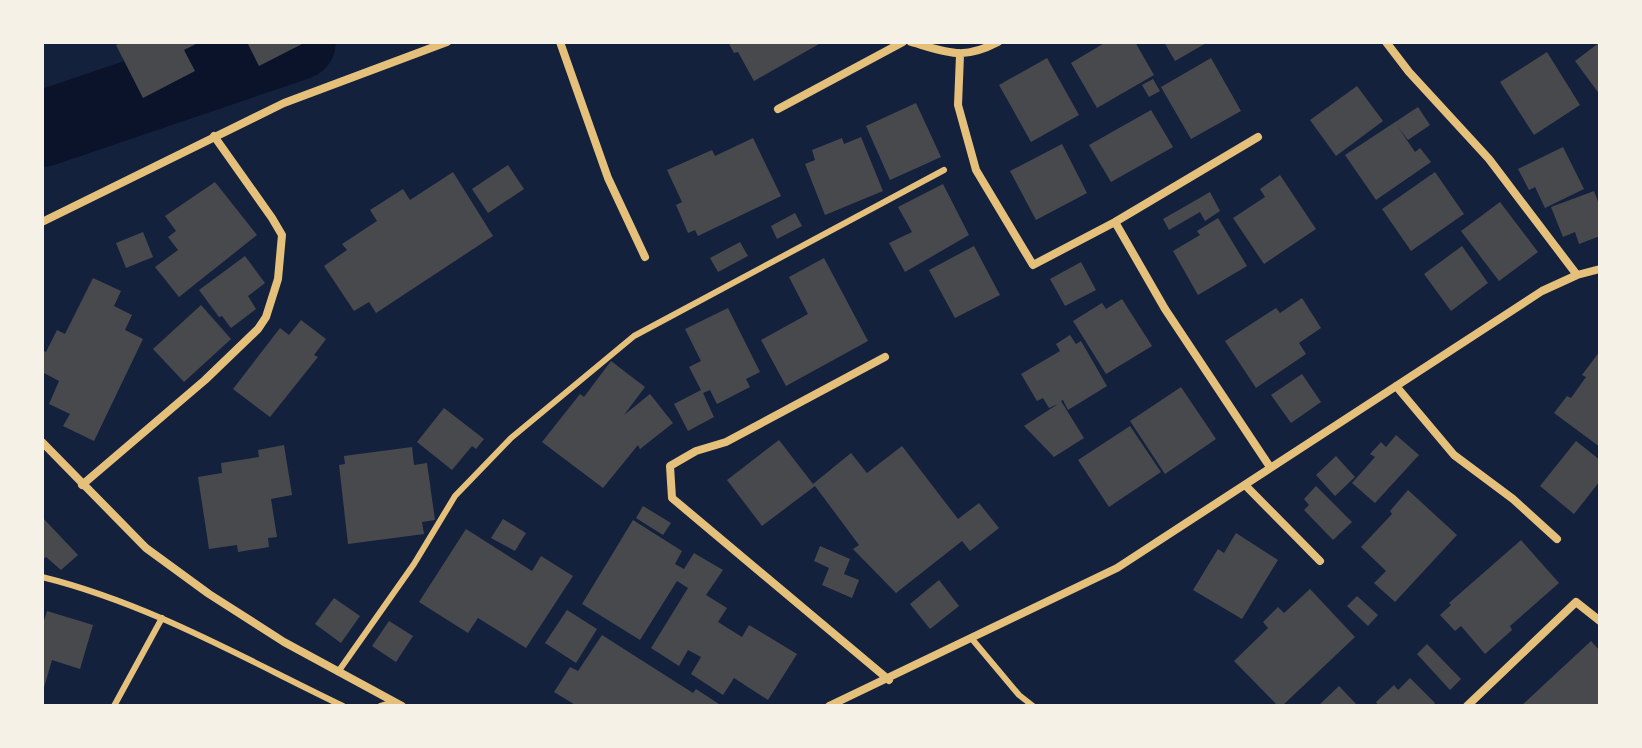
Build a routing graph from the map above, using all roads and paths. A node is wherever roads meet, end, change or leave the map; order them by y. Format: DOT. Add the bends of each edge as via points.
graph roads {
  1 [pos="447,42"];
  2 [pos="560,42"];
  3 [pos="903,42"];
  4 [pos="911,42"];
  5 [pos="998,42"];
  6 [pos="1386,42"];
  7 [pos="960,55"];
  8 [pos="778,109"];
  9 [pos="214,136"];
  10 [pos="1258,137"];
  11 [pos="944,170"];
  12 [pos="42,222"];
  13 [pos="1115,222"];
  14 [pos="645,257"];
  15 [pos="1599,271"];
  16 [pos="1577,275"];
  17 [pos="885,357"];
  18 [pos="1396,386"];
  19 [pos="42,442"];
  20 [pos="1270,467"];
  21 [pos="82,485"];
  22 [pos="1245,485"];
  23 [pos="1557,539"];
  24 [pos="1320,561"];
  25 [pos="42,577"];
  26 [pos="162,618"];
  27 [pos="1600,621"];
  28 [pos="972,639"];
  29 [pos="338,672"];
  30 [pos="889,680"];
  31 [pos="397,704"];
  32 [pos="114,706"];
  33 [pos="343,706"];
  34 [pos="380,706"];
  35 [pos="829,706"];
  36 [pos="1033,706"];
  37 [pos="1467,706"];
  1 -- 9 [label="street" via="284,103"];
  2 -- 14 [label="street" via="608,178"];
  3 -- 8 [label="street"];
  4 -- 7 [label="street"];
  5 -- 7 [label="street"];
  6 -- 16 [label="street" via="1489,159"];
  7 -- 13 [label="street" via="958,105 976,170 1033,265"];
  9 -- 12 [label="street"];
  9 -- 21 [label="street" via="282,235 278,279 266,317 205,380"];
  10 -- 13 [label="street"];
  11 -- 29 [label="lane" via="634,336 536,417 455,496"];
  13 -- 20 [label="street" via="1165,309"];
  15 -- 16 [label="street"];
  16 -- 18 [label="street" via="1542,291"];
  17 -- 30 [label="street" via="670,466 672,498"];
  18 -- 20 [label="street"];
  18 -- 23 [label="street" via="1454,455"];
  19 -- 21 [label="street"];
  20 -- 22 [label="street"];
  21 -- 29 [label="street" via="146,548 284,642"];
  22 -- 24 [label="street"];
  22 -- 28 [label="street" via="1117,568"];
  25 -- 26 [label="lane" via="82,586"];
  26 -- 32 [label="lane"];
  26 -- 33 [label="lane"];
  27 -- 37 [label="street" via="1576,602"];
  28 -- 30 [label="street"];
  28 -- 36 [label="lane"];
  29 -- 31 [label="street"];
  30 -- 35 [label="street"];
  31 -- 34 [label="lane"];
}
